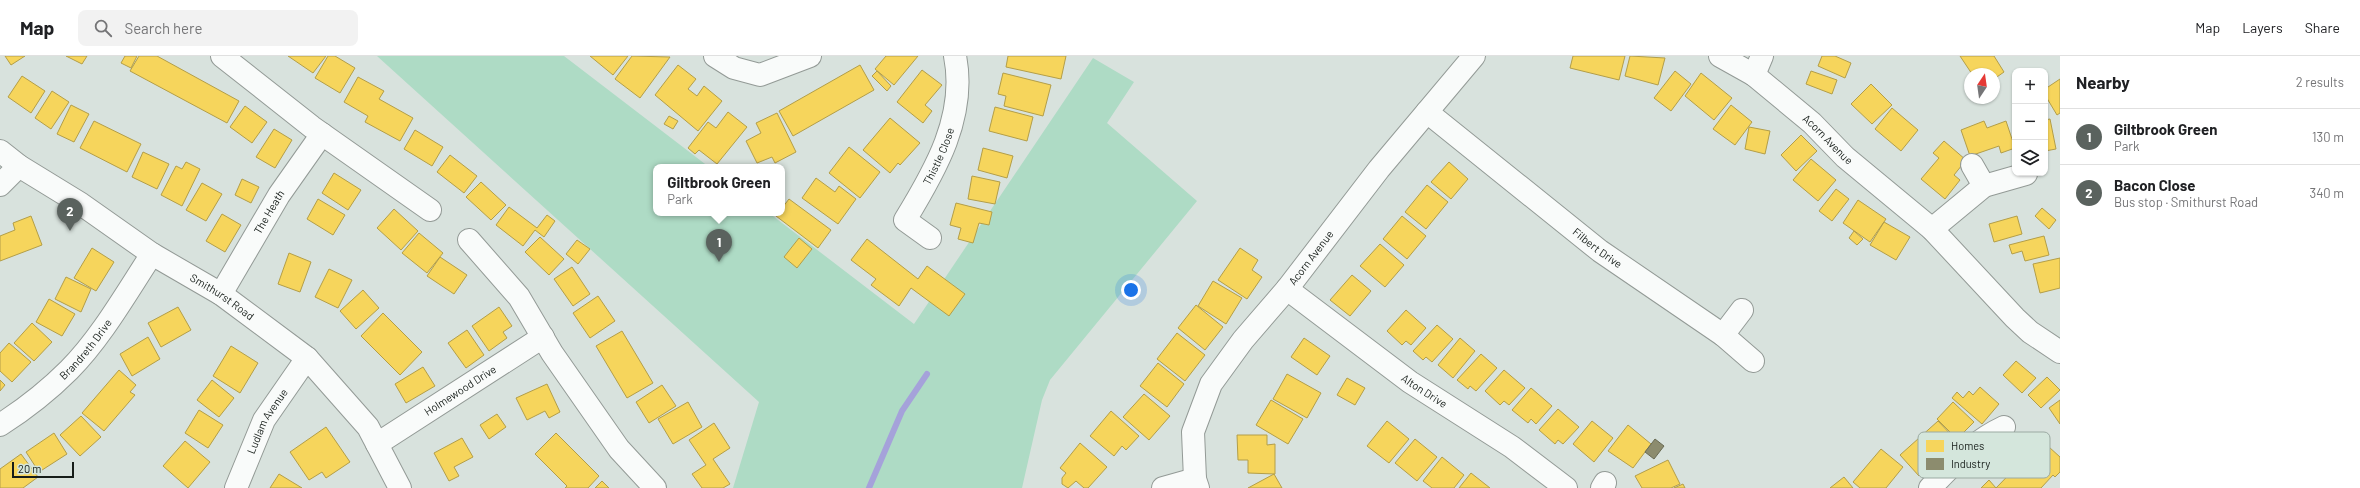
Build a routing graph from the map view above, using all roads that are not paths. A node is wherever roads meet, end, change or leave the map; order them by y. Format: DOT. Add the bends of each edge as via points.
graph roads {
  1 [pos="222,56"];
  2 [pos="715,56"];
  3 [pos="810,56"];
  4 [pos="955,56"];
  5 [pos="1474,56"];
  6 [pos="1720,56"];
  7 [pos="1758,66"];
  8 [pos="1427,112"];
  9 [pos="322,134"];
  10 [pos="0,151"];
  11 [pos="1972,165"];
  12 [pos="20,166"];
  13 [pos="2019,176"];
  14 [pos="0,185"];
  15 [pos="1984,186"];
  16 [pos="430,210"];
  17 [pos="1932,229"];
  18 [pos="930,238"];
  19 [pos="469,240"];
  20 [pos="152,254"];
  21 [pos="1287,289"];
  22 [pos="221,294"];
  23 [pos="1742,310"];
  24 [pos="1723,334"];
  25 [pos="543,337"];
  26 [pos="2060,352"];
  27 [pos="307,358"];
  28 [pos="1753,360"];
  29 [pos="0,425"];
  30 [pos="2004,427"];
  31 [pos="1994,432"];
  32 [pos="377,444"];
  33 [pos="1940,478"];
  34 [pos="1196,484"];
  35 [pos="236,488"];
  36 [pos="400,488"];
  37 [pos="655,488"];
  38 [pos="1163,488"];
  39 [pos="1566,488"];
  40 [pos="1930,488"];
  1 -- 9 [label="street"];
  2 -- 3 [label="street" via="734,68 760,75"];
  4 -- 18 [label="street, Thistle Close" via="958,72 956,108 943,151 905,220"];
  5 -- 8 [label="street, Acorn Avenue"];
  6 -- 7 [label="street, Acorn Avenue"];
  7 -- 17 [label="street, Acorn Avenue" via="1845,157"];
  8 -- 21 [label="street, Acorn Avenue" via="1379,169"];
  8 -- 24 [label="street, Filbert Drive" via="1600,250"];
  9 -- 16 [label="street"];
  9 -- 22 [label="street, The Heath" via="279,195"];
  10 -- 12 [label="street, Smithurst Road"];
  11 -- 15 [label="street"];
  12 -- 14 [label="street"];
  12 -- 20 [label="street, Smithurst Road" via="82,204"];
  13 -- 15 [label="street"];
  15 -- 17 [label="street"];
  17 -- 26 [label="street, Acorn Avenue" via="2015,318 2030,332"];
  19 -- 25 [label="street" via="519,297"];
  20 -- 22 [label="street, Smithurst Road"];
  20 -- 29 [label="street, Brandreth Drive" via="106,324 70,369 30,406"];
  21 -- 34 [label="street, Acorn Avenue" via="1243,340 1211,384 1192,432"];
  21 -- 39 [label="street, Alton Drive" via="1404,377 1512,446"];
  22 -- 27 [label="street, Smithurst Road"];
  23 -- 24 [label="street"];
  24 -- 28 [label="street, Filbert Drive"];
  25 -- 32 [label="street, Holmewood Drive"];
  25 -- 37 [label="street" via="619,449"];
  27 -- 32 [label="street, Smithurst Road" via="368,427"];
  27 -- 35 [label="street, Ludlam Avenue" via="264,420"];
  30 -- 31 [label="street"];
  32 -- 36 [label="street, Smithurst Road"];
  33 -- 40 [label="street"];
  34 -- 38 [label="street, Acorn Avenue"];
}
